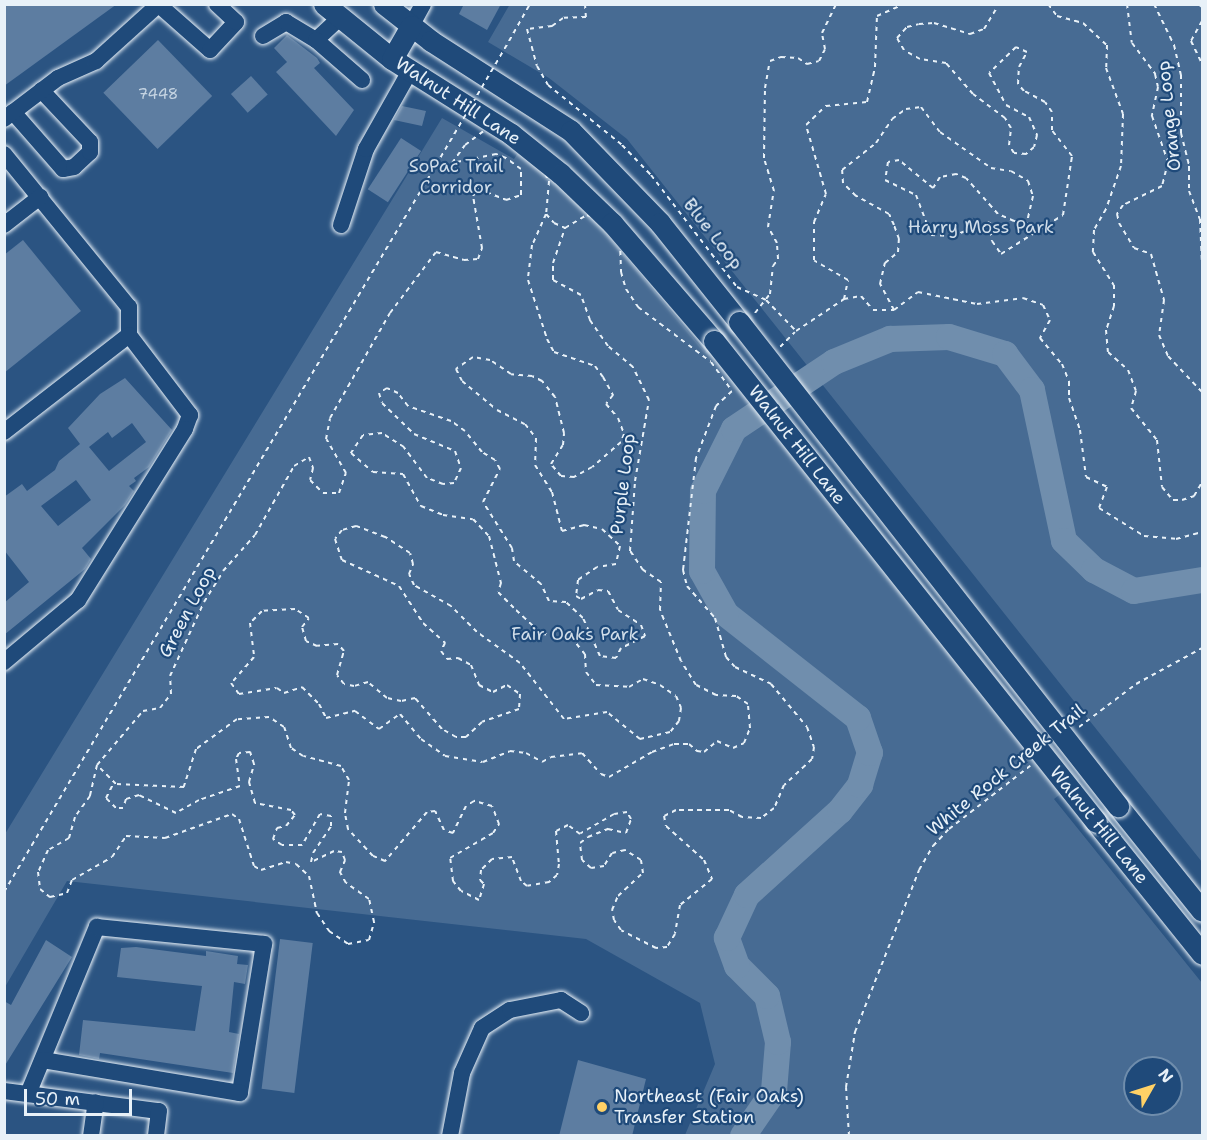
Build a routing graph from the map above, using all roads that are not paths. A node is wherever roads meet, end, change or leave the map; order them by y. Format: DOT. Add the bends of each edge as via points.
graph roads {
  1 [pos="384,4"];
  2 [pos="423,4"];
  3 [pos="159,5"];
  4 [pos="218,5"];
  5 [pos="332,11"];
  6 [pos="411,26"];
  7 [pos="263,36"];
  8 [pos="316,40"];
  9 [pos="392,59"];
  10 [pos="410,71"];
  11 [pos="362,80"];
  12 [pos="42,90"];
  13 [pos="9,116"];
  14 [pos="4,154"];
  15 [pos="40,197"];
  16 [pos="5,224"];
  17 [pos="341,225"];
  18 [pos="129,335"];
  19 [pos="4,432"];
  20 [pos="4,662"];
  21 [pos="1203,911"];
  22 [pos="1203,954"];
  23 [pos="581,1013"];
  24 [pos="43,1060"];
  25 [pos="4,1091"];
  26 [pos="28,1094"];
  27 [pos="96,1102"];
  28 [pos="92,1136"];
  29 [pos="156,1136"];
  30 [pos="450,1136"];
  1 -- 6 [label="main road, Walnut Hill Lane"];
  2 -- 6 [label="street"];
  3 -- 4 [label="street" via="210,50 236,22"];
  3 -- 12 [label="street" via="96,61 58,78"];
  5 -- 8 [label="street"];
  5 -- 9 [label="main road, Walnut Hill Lane"];
  6 -- 9 [label="main road"];
  6 -- 21 [label="main road, Walnut Hill Lane, bridge" via="571,131 653,216"];
  7 -- 8 [label="street" via="286,22"];
  8 -- 11 [label="street"];
  9 -- 10 [label="main road, Walnut Hill Lane"];
  10 -- 17 [label="street" via="366,149"];
  10 -- 22 [label="main road, Walnut Hill Lane, bridge" via="511,134 585,195 714,341"];
  12 -- 13 [label="street"];
  12 -- 13 [label="street" via="90,142 90,152 74,167 63,169"];
  14 -- 15 [label="street"];
  15 -- 16 [label="street"];
  15 -- 18 [label="street" via="129,307"];
  18 -- 19 [label="street"];
  18 -- 20 [label="street" via="190,415 185,429 78,600"];
  23 -- 30 [label="street" via="561,1000 510,1010 482,1028 462,1073"];
  24 -- 24 [label="street" via="97,927 264,944 240,1093"];
  24 -- 26 [label="street"];
  25 -- 26 [label="street"];
  26 -- 27 [label="street"];
  27 -- 28 [label="street"];
  27 -- 29 [label="street" via="159,1111"];
}
